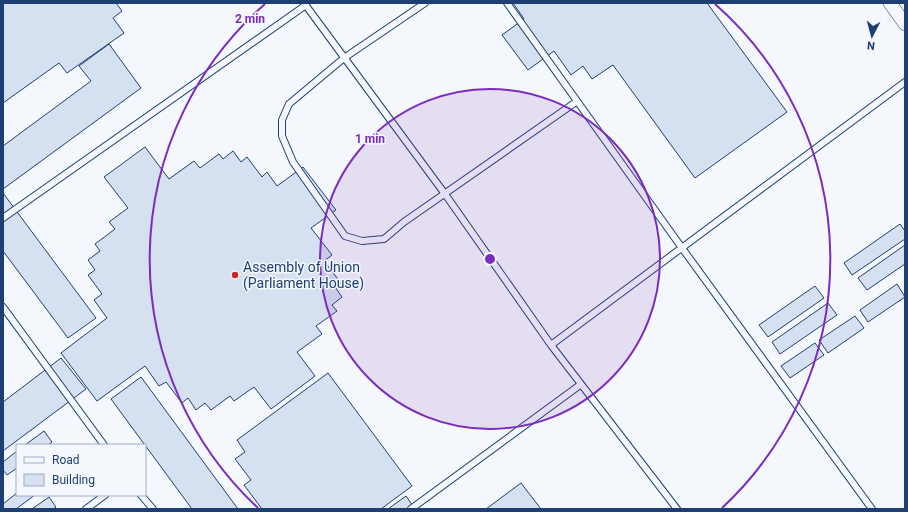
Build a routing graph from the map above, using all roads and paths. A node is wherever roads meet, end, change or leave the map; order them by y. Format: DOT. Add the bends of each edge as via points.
graph roads {
  1 [pos="425,3"];
  2 [pos="507,3"];
  3 [pos="890,3"];
  4 [pos="305,4"];
  5 [pos="905,24"];
  6 [pos="344,58"];
  7 [pos="905,82"];
  8 [pos="576,102"];
  9 [pos="445,194"];
  10 [pos="3,218"];
  11 [pos="682,248"];
  12 [pos="3,307"];
  13 [pos="551,345"];
  14 [pos="580,385"];
  15 [pos="103,444"];
  16 [pos="104,496"];
  17 [pos="142,496"];
  18 [pos="86,509"];
  19 [pos="153,509"];
  20 [pos="410,509"];
  21 [pos="677,509"];
  22 [pos="872,509"];
  1 -- 6 [label="lane"];
  2 -- 8 [label="lane"];
  3 -- 5 [label="street"];
  4 -- 6 [label="lane"];
  4 -- 10 [label="lane"];
  6 -- 9 [label="lane"];
  6 -- 9 [label="lane" via="289,104 282,120 282,136 293,162 345,236 362,241 384,239"];
  7 -- 11 [label="lane"];
  8 -- 9 [label="lane"];
  8 -- 11 [label="lane"];
  9 -- 13 [label="lane"];
  11 -- 13 [label="lane"];
  11 -- 22 [label="lane"];
  12 -- 15 [label="lane"];
  13 -- 14 [label="lane"];
  14 -- 20 [label="lane"];
  14 -- 21 [label="lane"];
  16 -- 18 [label="lane"];
  17 -- 19 [label="lane"];
}
